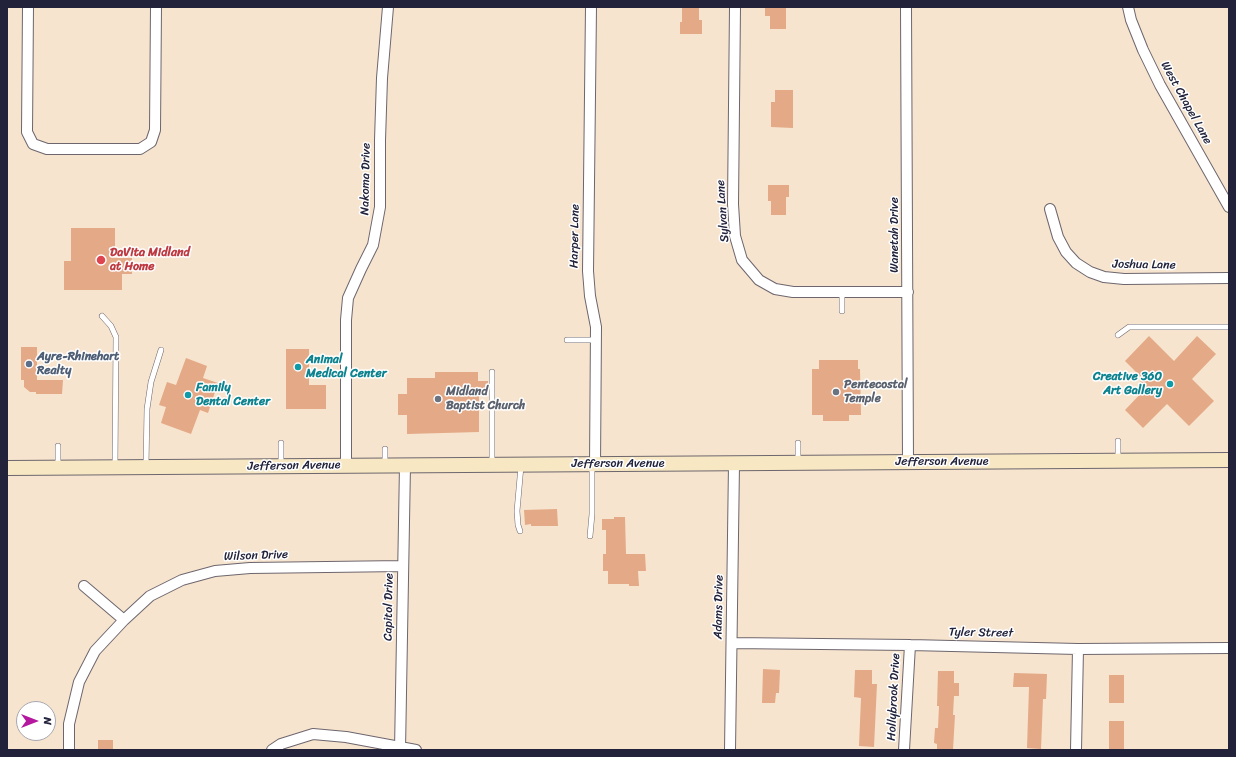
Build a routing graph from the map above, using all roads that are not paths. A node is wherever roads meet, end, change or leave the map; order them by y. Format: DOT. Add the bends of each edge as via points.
graph roads {
  1 [pos="28,7"];
  2 [pos="156,7"];
  3 [pos="388,7"];
  4 [pos="591,7"];
  5 [pos="735,7"];
  6 [pos="906,7"];
  7 [pos="1128,7"];
  8 [pos="1229,208"];
  9 [pos="1050,209"];
  10 [pos="1229,278"];
  11 [pos="842,292"];
  12 [pos="908,292"];
  13 [pos="842,311"];
  14 [pos="102,316"];
  15 [pos="1229,328"];
  16 [pos="1118,335"];
  17 [pos="567,340"];
  18 [pos="596,340"];
  19 [pos="161,350"];
  20 [pos="493,374"];
  21 [pos="1118,441"];
  22 [pos="281,444"];
  23 [pos="798,444"];
  24 [pos="58,446"];
  25 [pos="385,449"];
  26 [pos="1229,460"];
  27 [pos="908,462"];
  28 [pos="1118,462"];
  29 [pos="798,463"];
  30 [pos="734,464"];
  31 [pos="385,465"];
  32 [pos="405,465"];
  33 [pos="492,465"];
  34 [pos="521,465"];
  35 [pos="593,465"];
  36 [pos="281,466"];
  37 [pos="346,466"];
  38 [pos="146,467"];
  39 [pos="7,468"];
  40 [pos="58,468"];
  41 [pos="115,468"];
  42 [pos="520,531"];
  43 [pos="590,536"];
  44 [pos="403,566"];
  45 [pos="84,586"];
  46 [pos="124,620"];
  47 [pos="732,643"];
  48 [pos="910,645"];
  49 [pos="1229,648"];
  50 [pos="1078,649"];
  51 [pos="400,748"];
  52 [pos="69,750"];
  53 [pos="272,750"];
  54 [pos="416,750"];
  55 [pos="730,750"];
  56 [pos="904,750"];
  57 [pos="1076,750"];
  1 -- 2 [label="street" via="27,132 33,144 47,149 140,149 151,142 155,130"];
  3 -- 37 [label="street, Nakoma Drive" via="382,78 380,207 373,245 348,298"];
  4 -- 18 [label="street, Harper Lane" via="588,271"];
  5 -- 11 [label="street, Sylvan Lane" via="733,204 735,236 742,260 759,280 775,289 793,292"];
  6 -- 12 [label="street, Wanetah Drive"];
  7 -- 8 [label="street, West Chapel Lane" via="1143,50 1160,85"];
  9 -- 10 [label="street, Joshua Lane" via="1058,237 1066,252 1076,263 1090,272 1104,277 1124,279"];
  11 -- 12 [label="street, Sylvan Lane"];
  11 -- 13 [label="lane"];
  12 -- 27 [label="street, Wanetah Drive"];
  14 -- 41 [label="lane" via="116,337"];
  15 -- 16 [label="lane" via="1129,328"];
  17 -- 18 [label="lane"];
  18 -- 35 [label="street, Harper Lane"];
  19 -- 38 [label="lane" via="151,382 147,409"];
  20 -- 33 [label="lane"];
  21 -- 28 [label="lane"];
  22 -- 36 [label="lane"];
  23 -- 29 [label="lane"];
  24 -- 40 [label="lane"];
  25 -- 31 [label="lane"];
  26 -- 28 [label="street, Jefferson Avenue"];
  27 -- 28 [label="street, Jefferson Avenue"];
  27 -- 29 [label="street, Jefferson Avenue"];
  29 -- 30 [label="street, Jefferson Avenue"];
  30 -- 35 [label="street, Jefferson Avenue"];
  30 -- 47 [label="street, Adams Drive"];
  31 -- 32 [label="street, Jefferson Avenue"];
  31 -- 37 [label="street, Jefferson Avenue"];
  32 -- 33 [label="street, Jefferson Avenue"];
  32 -- 44 [label="street, Capitol Drive"];
  33 -- 34 [label="street, Jefferson Avenue"];
  34 -- 35 [label="street, Jefferson Avenue"];
  34 -- 42 [label="lane" via="517,511"];
  35 -- 43 [label="lane"];
  36 -- 37 [label="street, Jefferson Avenue"];
  36 -- 38 [label="street, Jefferson Avenue"];
  38 -- 41 [label="street, Jefferson Avenue"];
  39 -- 40 [label="street, Jefferson Avenue"];
  40 -- 41 [label="street, Jefferson Avenue"];
  44 -- 46 [label="street, Wilson Drive" via="250,568 215,571 182,580 150,596"];
  44 -- 51 [label="street, Capitol Drive"];
  45 -- 46 [label="street"];
  46 -- 52 [label="street, Wilson Drive" via="95,651 79,682 69,724"];
  47 -- 48 [label="street, Tyler Street"];
  47 -- 55 [label="street, Adams Drive"];
  48 -- 50 [label="street, Tyler Street"];
  48 -- 56 [label="street, Hollybrook Drive"];
  49 -- 50 [label="street, Tyler Street"];
  50 -- 57 [label="street"];
  51 -- 53 [label="street" via="346,737 313,734 281,744"];
  51 -- 54 [label="street"];
}
